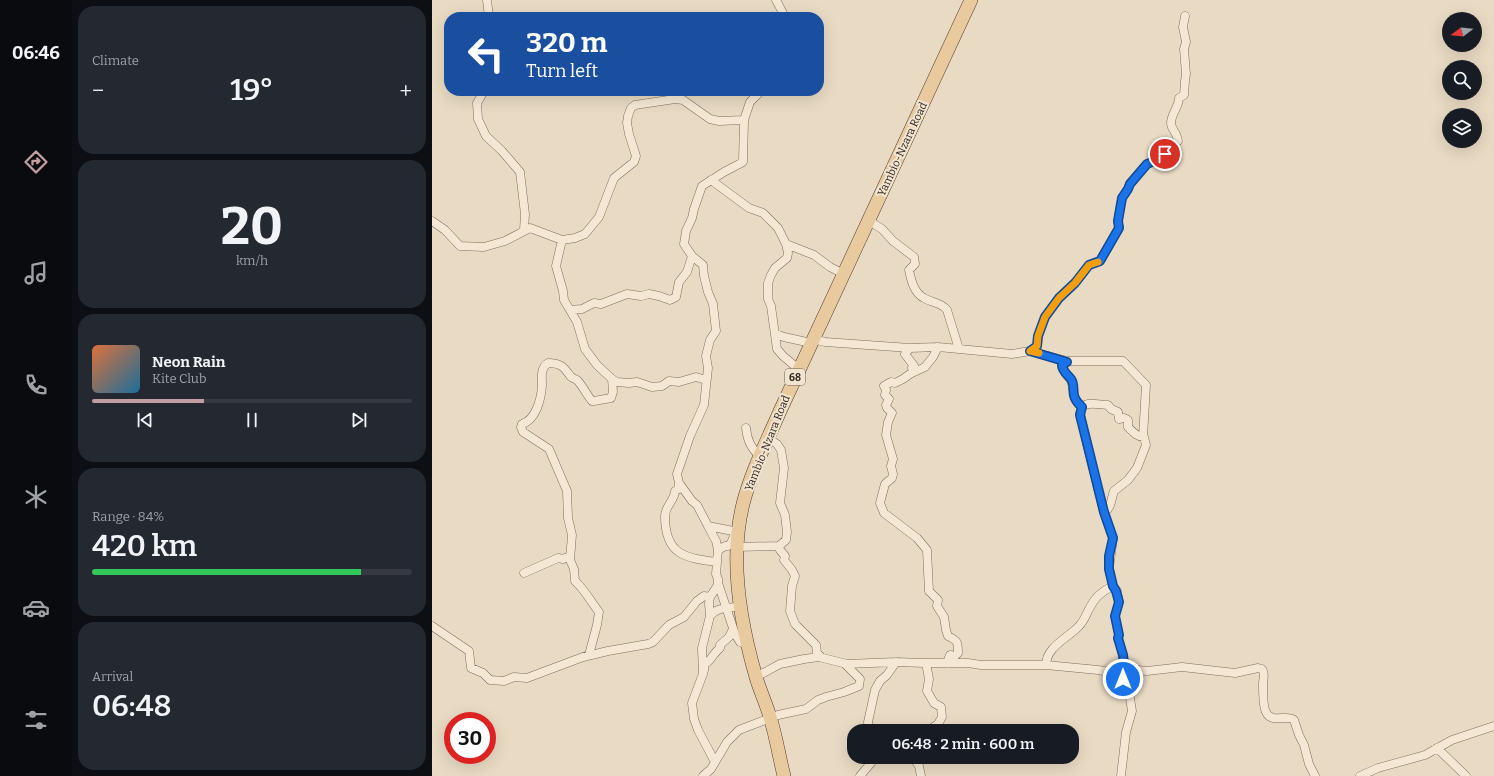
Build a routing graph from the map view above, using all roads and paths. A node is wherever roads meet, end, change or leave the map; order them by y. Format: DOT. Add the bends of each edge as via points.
graph roads {
  1 [pos="487,0"];
  2 [pos="776,0"];
  3 [pos="971,0"];
  4 [pos="488,12"];
  5 [pos="782,12"];
  6 [pos="1185,16"];
  7 [pos="481,96"];
  8 [pos="756,96"];
  9 [pos="744,120"];
  10 [pos="711,180"];
  11 [pos="870,217"];
  12 [pos="432,221"];
  13 [pos="524,230"];
  14 [pos="562,240"];
  15 [pos="786,244"];
  16 [pos="692,256"];
  17 [pos="844,274"];
  18 [pos="570,310"];
  19 [pos="776,334"];
  20 [pos="812,341"];
  21 [pos="938,347"];
  22 [pos="910,348"];
  23 [pos="959,349"];
  24 [pos="1030,351"];
  25 [pos="1067,362"];
  26 [pos="914,372"];
  27 [pos="796,376"];
  28 [pos="612,379"];
  29 [pos="706,380"];
  30 [pos="1082,407"];
  31 [pos="746,428"];
  32 [pos="1143,437"];
  33 [pos="768,438"];
  34 [pos="760,456"];
  35 [pos="679,483"];
  36 [pos="1104,512"];
  37 [pos="708,526"];
  38 [pos="736,532"];
  39 [pos="779,546"];
  40 [pos="738,547"];
  41 [pos="718,550"];
  42 [pos="570,556"];
  43 [pos="717,562"];
  44 [pos="524,573"];
  45 [pos="718,585"];
  46 [pos="1113,586"];
  47 [pos="710,598"];
  48 [pos="740,606"];
  49 [pos="725,607"];
  50 [pos="710,616"];
  51 [pos="432,626"];
  52 [pos="736,626"];
  53 [pos="589,655"];
  54 [pos="821,657"];
  55 [pos="896,662"];
  56 [pos="926,663"];
  57 [pos="947,663"];
  58 [pos="845,664"];
  59 [pos="1046,665"];
  60 [pos="1123,672"];
  61 [pos="703,674"];
  62 [pos="756,678"];
  63 [pos="770,718"];
  64 [pos="868,724"];
  65 [pos="938,724"];
  66 [pos="1494,726"];
  67 [pos="1437,748"];
  68 [pos="715,762"];
  69 [pos="870,764"];
  70 [pos="918,764"];
  71 [pos="703,776"];
  72 [pos="784,776"];
  73 [pos="860,776"];
  74 [pos="921,776"];
  75 [pos="1121,776"];
  76 [pos="1315,776"];
  77 [pos="1360,776"];
  78 [pos="1466,776"];
  1 -- 4 [label="street"];
  2 -- 5 [label="street"];
  3 -- 11 [label="main road, Yambio-Nzara Road / 68"];
  6 -- 24 [label="street" via="1183,27 1186,42 1186,92 1179,98 1171,122 1178,141 1159,159 1147,164 1133,179 1122,198 1119,228 1107,250 1100,261 1089,265 1059,298 1045,317 1037,346"];
  7 -- 13 [label="street" via="477,103 478,119 486,136 520,172 525,214"];
  8 -- 9 [label="street" via="750,102"];
  9 -- 10 [label="street" via="743,162"];
  9 -- 14 [label="street" via="710,120 683,100 635,105 631,108 627,123 636,156 634,162 614,178 599,217 585,234"];
  10 -- 15 [label="street" via="749,208 763,213 778,228"];
  10 -- 16 [label="street" via="702,186 686,231 684,244"];
  11 -- 17 [label="main road, Yambio-Nzara Road / 68"];
  11 -- 23 [label="street" via="874,224 914,257 915,264 910,270 914,286 918,293 947,310"];
  12 -- 13 [label="street" via="460,246 484,247 504,242"];
  13 -- 14 [label="street" via="530,228"];
  14 -- 18 [label="street" via="556,266 564,300"];
  15 -- 17 [label="street" via="814,255"];
  15 -- 19 [label="street" via="787,258 775,268 768,283 768,299"];
  16 -- 18 [label="street" via="687,272 679,282 676,297 670,300 649,294 627,294 601,304 594,303 582,309"];
  16 -- 29 [label="street" via="704,265 704,276 713,304 716,331 710,340 706,356"];
  17 -- 20 [label="main road, Yambio-Nzara Road / 68"];
  18 -- 28 [label="street" via="577,322 585,349"];
  19 -- 20 [label="street"];
  19 -- 27 [label="street" via="777,349 795,366"];
  20 -- 22 [label="street"];
  20 -- 27 [label="main road, Yambio-Nzara Road / 68"];
  21 -- 22 [label="street"];
  21 -- 23 [label="street"];
  21 -- 26 [label="street" via="925,367"];
  22 -- 26 [label="street" via="905,354 914,366"];
  23 -- 24 [label="street" via="1012,354"];
  24 -- 25 [label="street"];
  25 -- 30 [label="street" via="1062,365 1063,370 1072,381 1072,392"];
  25 -- 32 [label="street" via="1123,361 1136,373 1146,385"];
  26 -- 57 [label="street" via="884,386 889,399 886,408 892,413 886,435 893,459 893,474 885,484 880,503 884,513 917,538 928,550 929,591 938,600 937,606 944,617 948,636 958,644 958,653 955,656 950,655"];
  27 -- 33 [label="main road, Yambio-Nzara Road / 68"];
  28 -- 29 [label="street" via="652,387 662,386 669,380 680,382 696,377"];
  28 -- 42 [label="street" via="611,398 592,401 563,366 548,363 543,369 540,398 535,413 521,427 521,430 549,449 564,484 572,535"];
  29 -- 35 [label="street" via="704,405 677,474"];
  30 -- 32 [label="street" via="1087,404 1108,405 1118,412 1119,419 1128,420 1128,427 1133,432"];
  30 -- 36 [label="street" via="1080,415"];
  31 -- 34 [label="street" via="747,438"];
  32 -- 36 [label="street" via="1146,438 1146,445 1137,468 1128,480 1115,490 1112,503"];
  33 -- 34 [label="main road, Yambio-Nzara Road / 68"];
  33 -- 39 [label="street" via="781,450 784,468 780,503 785,515 787,532 786,540"];
  34 -- 38 [label="main road, Yambio-Nzara Road / 68" via="743,503"];
  35 -- 37 [label="street" via="697,505"];
  35 -- 43 [label="street" via="679,489 675,491 667,506 665,516 670,545 682,555"];
  36 -- 46 [label="street" via="1113,538 1109,569"];
  37 -- 38 [label="street"];
  37 -- 41 [label="street"];
  38 -- 40 [label="main road, Yambio-Nzara Road / 68"];
  38 -- 41 [label="street" via="728,546"];
  39 -- 40 [label="street"];
  39 -- 54 [label="street" via="785,556 784,560 795,576 790,611 795,624 816,645 817,653"];
  40 -- 48 [label="main road, Yambio-Nzara Road / 68"];
  41 -- 43 [label="street"];
  42 -- 44 [label="street" via="558,558"];
  42 -- 53 [label="street" via="575,581 599,612"];
  43 -- 45 [label="street"];
  45 -- 47 [label="street"];
  45 -- 49 [label="street"];
  46 -- 59 [label="street" via="1099,595 1080,626 1048,655"];
  46 -- 60 [label="street" via="1119,602 1115,616 1123,655"];
  47 -- 50 [label="street"];
  47 -- 53 [label="street" via="700,598 684,617 669,625 653,642"];
  48 -- 49 [label="street"];
  48 -- 52 [label="main road, Yambio-Nzara Road / 68"];
  49 -- 50 [label="street"];
  49 -- 52 [label="street"];
  50 -- 61 [label="street" via="702,648"];
  51 -- 53 [label="street" via="469,651 471,668 483,673 490,680 527,678"];
  52 -- 61 [label="street" via="711,660 705,664"];
  52 -- 62 [label="main road, Yambio-Nzara Road / 68" via="748,644"];
  54 -- 58 [label="street"];
  54 -- 62 [label="street" via="780,664"];
  55 -- 56 [label="street"];
  55 -- 58 [label="street"];
  55 -- 64 [label="street" via="875,690"];
  56 -- 57 [label="street"];
  56 -- 65 [label="street" via="929,680 927,691 934,703 941,707 942,718"];
  57 -- 59 [label="street"];
  58 -- 63 [label="street" via="860,679 859,686 818,700 806,709"];
  59 -- 60 [label="street"];
  60 -- 75 [label="street" via="1132,711 1126,734"];
  60 -- 76 [label="street" via="1182,667 1232,673 1254,668 1262,669 1266,712 1270,717 1294,720"];
  61 -- 68 [label="street" via="692,703 694,720"];
  62 -- 63 [label="main road, Yambio-Nzara Road / 68"];
  63 -- 68 [label="street" via="739,730"];
  63 -- 72 [label="main road, Yambio-Nzara Road / 68"];
  66 -- 67 [label="street" via="1452,740"];
  67 -- 77 [label="street"];
  67 -- 78 [label="street"];
  68 -- 71 [label="street"];
  69 -- 73 [label="street"];
  70 -- 74 [label="street"];
}
